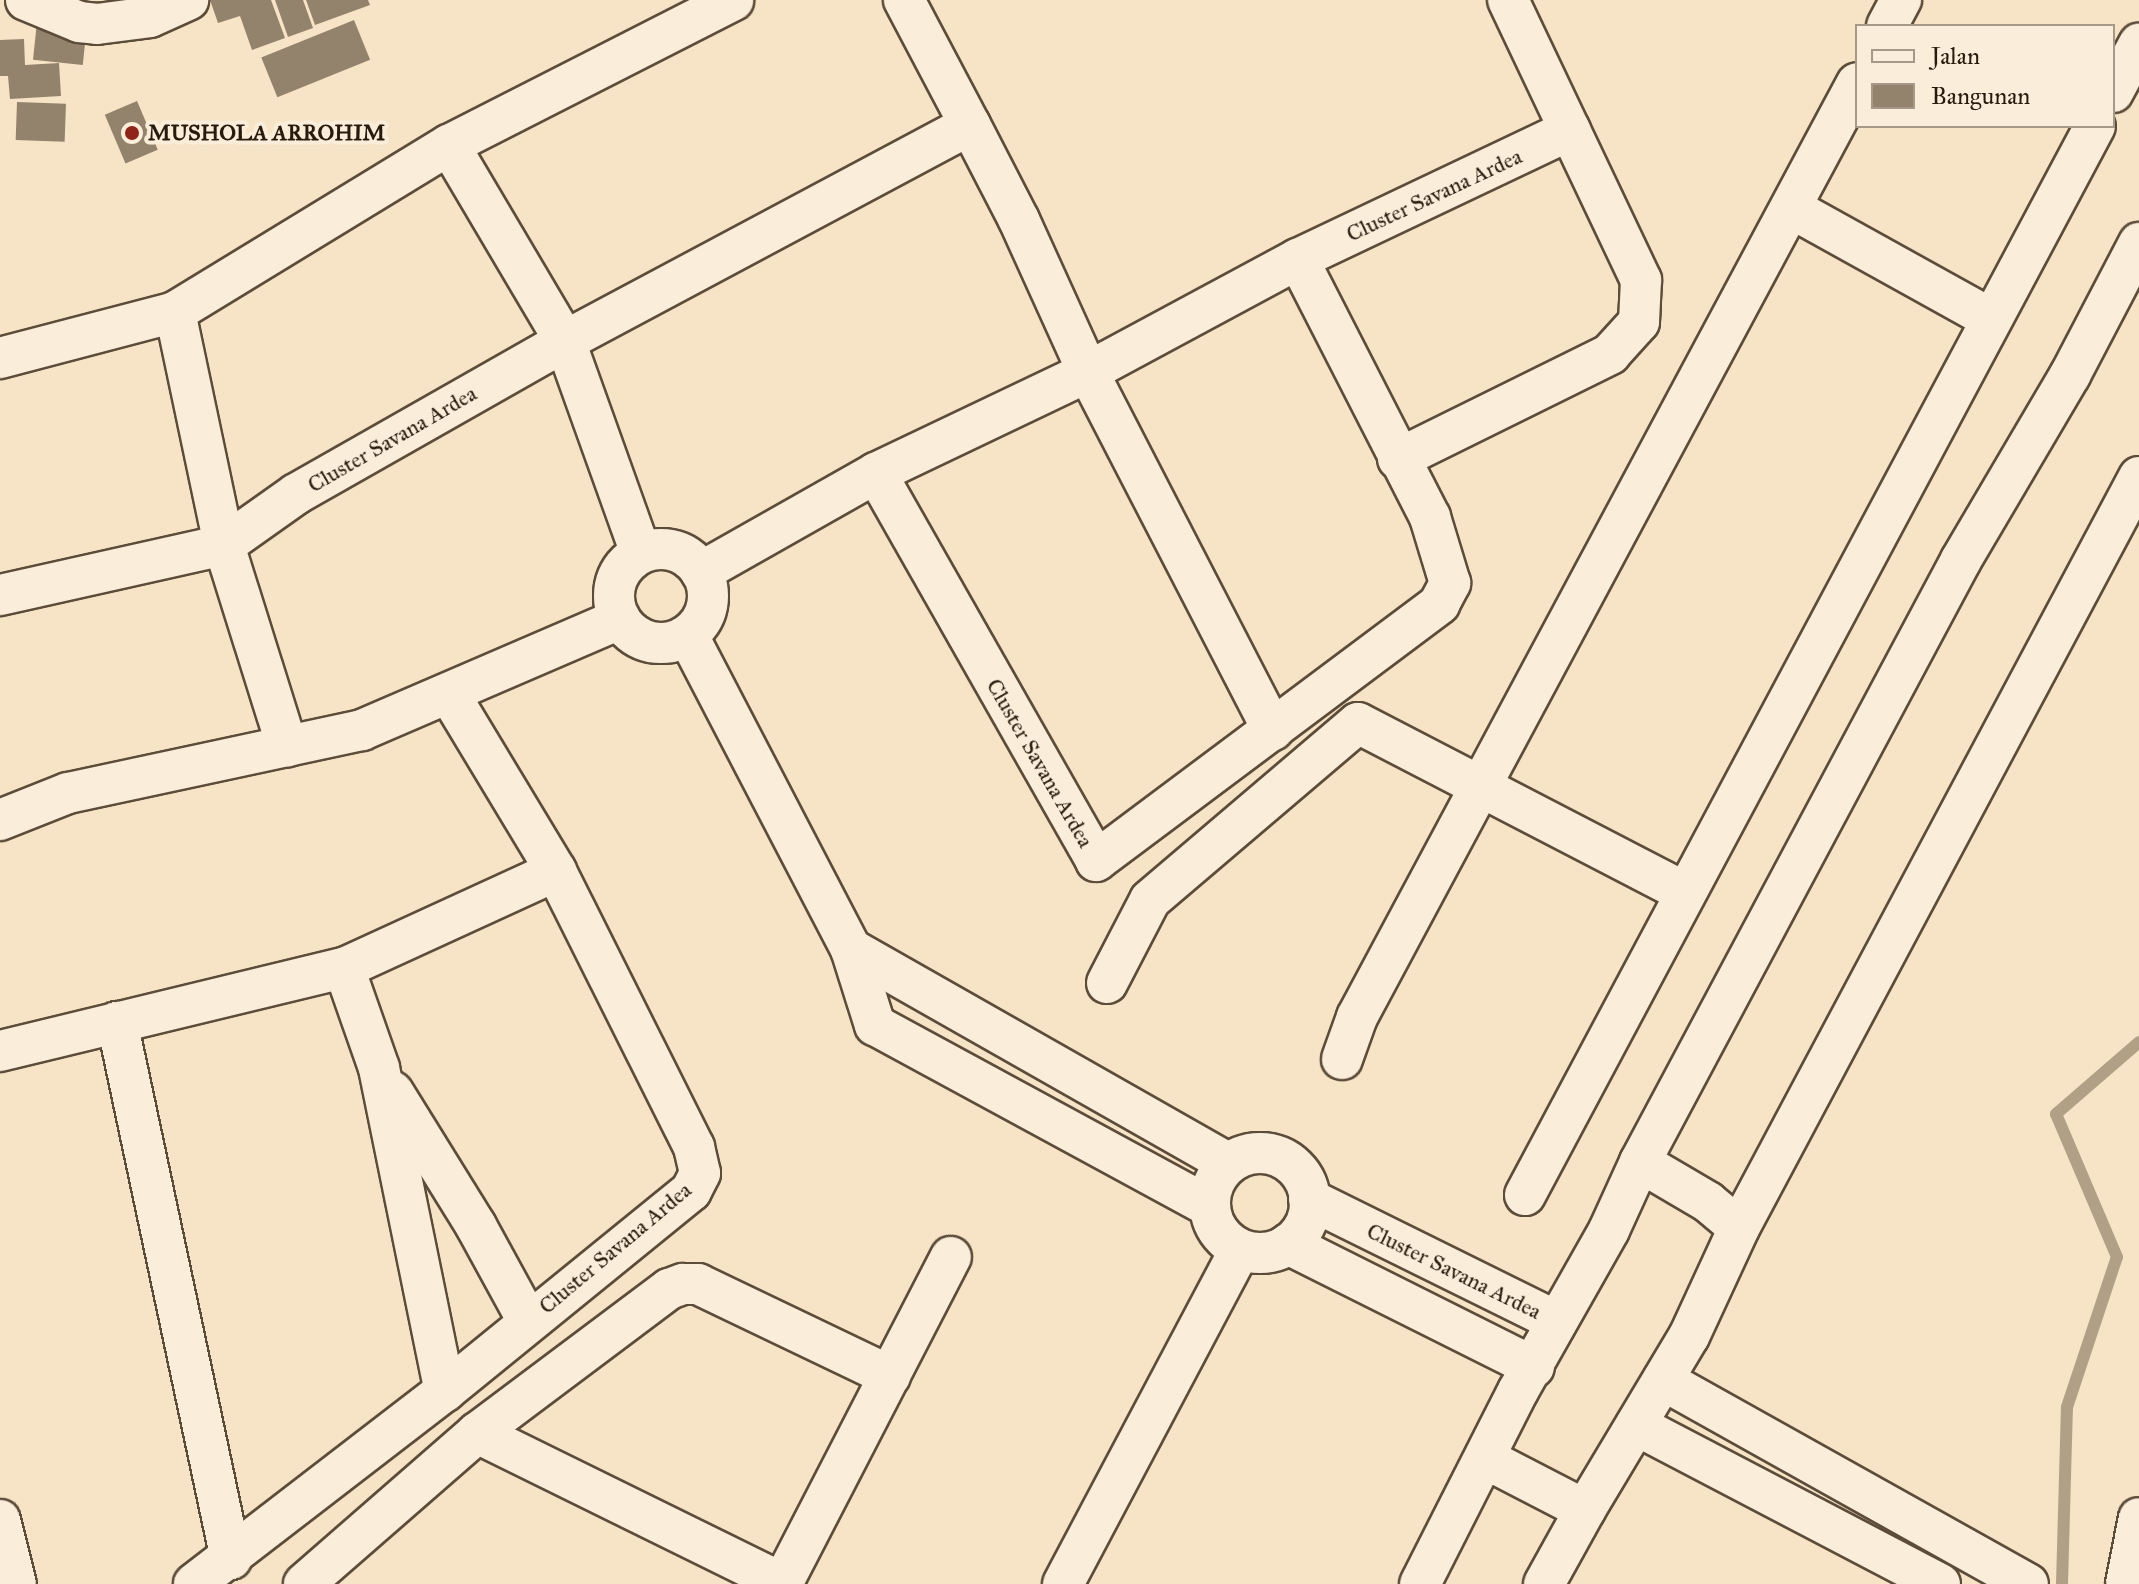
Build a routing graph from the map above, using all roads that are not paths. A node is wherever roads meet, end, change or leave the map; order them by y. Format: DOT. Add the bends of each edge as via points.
graph roads {
  1 [pos="26,0"];
  2 [pos="188,0"];
  3 [pos="733,0"];
  4 [pos="904,0"];
  5 [pos="1508,0"];
  6 [pos="1901,0"];
  7 [pos="1888,24"];
  8 [pos="2139,44"];
  9 [pos="1855,87"];
  10 [pos="2115,88"];
  11 [pos="970,125"];
  12 [pos="2094,128"];
  13 [pos="1570,130"];
  14 [pos="449,145"];
  15 [pos="1791,208"];
  16 [pos="2139,243"];
  17 [pos="1298,259"];
  18 [pos="175,312"];
  19 [pos="1991,319"];
  20 [pos="565,341"];
  21 [pos="0,358"];
  22 [pos="1088,372"];
  23 [pos="1398,459"];
  24 [pos="876,473"];
  25 [pos="2139,477"];
  26 [pos="224,545"];
  27 [pos="641,553"];
  28 [pos="701,572"];
  29 [pos="0,595"];
  30 [pos="620,619"];
  31 [pos="688,636"];
  32 [pos="450,695"];
  33 [pos="1273,730"];
  34 [pos="287,746"];
  35 [pos="1481,786"];
  36 [pos="0,820"];
  37 [pos="556,871"];
  38 [pos="1686,893"];
  39 [pos="851,949"];
  40 [pos="344,968"];
  41 [pos="1107,983"];
  42 [pos="117,1022"];
  43 [pos="0,1051"];
  44 [pos="1342,1059"];
  45 [pos="379,1068"];
  46 [pos="1640,1162"];
  47 [pos="1227,1163"];
  48 [pos="1525,1195"];
  49 [pos="1309,1199"];
  50 [pos="1210,1207"];
  51 [pos="1739,1228"];
  52 [pos="1288,1244"];
  53 [pos="1240,1250"];
  54 [pos="951,1257"];
  55 [pos="528,1321"];
  56 [pos="1556,1321"];
  57 [pos="1534,1367"];
  58 [pos="890,1376"];
  59 [pos="1663,1380"];
  60 [pos="445,1391"];
  61 [pos="1636,1425"];
  62 [pos="477,1433"];
  63 [pos="1486,1459"];
  64 [pos="1585,1510"];
  65 [pos="2139,1518"];
  66 [pos="1,1526"];
  67 [pos="231,1559"];
  68 [pos="16,1584"];
  69 [pos="194,1584"];
  70 [pos="304,1584"];
  71 [pos="782,1584"];
  72 [pos="1063,1584"];
  73 [pos="1420,1584"];
  74 [pos="1544,1584"];
  75 [pos="1940,1584"];
  76 [pos="2028,1584"];
  77 [pos="2126,1584"];
  1 -- 2 [label="street" via="97,24 150,17"];
  3 -- 14 [label="street"];
  4 -- 11 [label="street"];
  5 -- 13 [label="street"];
  6 -- 7 [label="street"];
  8 -- 10 [label="street"];
  9 -- 15 [label="street"];
  11 -- 20 [label="street, Cluster Savana Ardea"];
  11 -- 22 [label="street"];
  12 -- 19 [label="street"];
  13 -- 17 [label="street, Cluster Savana Ardea"];
  13 -- 23 [label="street" via="1641,280 1639,322 1610,354"];
  14 -- 18 [label="street"];
  14 -- 20 [label="street"];
  15 -- 19 [label="street"];
  15 -- 35 [label="street"];
  16 -- 46 [label="street" via="2070,375 1961,560"];
  17 -- 22 [label="street, Cluster Savana Ardea"];
  17 -- 23 [label="street, Cluster Savana Ardea"];
  18 -- 21 [label="street"];
  18 -- 26 [label="street"];
  19 -- 38 [label="street"];
  20 -- 26 [label="street, Cluster Savana Ardea" via="296,494"];
  20 -- 27 [label="street"];
  22 -- 24 [label="street, Cluster Savana Ardea"];
  22 -- 33 [label="street"];
  23 -- 33 [label="street, Cluster Savana Ardea" via="1430,517 1450,583 1439,604"];
  24 -- 28 [label="street, Cluster Savana Ardea"];
  24 -- 33 [label="street, Cluster Savana Ardea" via="1096,861"];
  25 -- 51 [label="street"];
  26 -- 29 [label="street, Cluster Savana Ardea"];
  26 -- 34 [label="street"];
  27 -- 28 [label="street" via="677,552"];
  27 -- 30 [label="street" via="619,574 614,604"];
  28 -- 31 [label="street" via="708,602 699,626"];
  30 -- 31 [label="street" via="629,631 658,644"];
  30 -- 32 [label="street"];
  31 -- 39 [label="street"];
  32 -- 34 [label="street" via="362,730"];
  32 -- 37 [label="street, Cluster Savana Ardea"];
  34 -- 36 [label="street" via="68,793"];
  35 -- 38 [label="street"];
  35 -- 41 [label="street" via="1358,723 1150,900"];
  35 -- 44 [label="street" via="1357,1017"];
  37 -- 40 [label="street"];
  37 -- 55 [label="street, Cluster Savana Ardea" via="694,1147 700,1173 691,1191"];
  38 -- 48 [label="street"];
  39 -- 47 [label="street"];
  39 -- 50 [label="street" via="875,1025"];
  40 -- 42 [label="street"];
  40 -- 45 [label="street, Cluster Savana Ardea"];
  42 -- 43 [label="street"];
  42 -- 67 [label="street"];
  45 -- 55 [label="street, Cluster Savana Ardea"];
  45 -- 60 [label="street, Cluster Savana Ardea"];
  46 -- 51 [label="street" via="1708,1202"];
  46 -- 56 [label="street" via="1609,1230"];
  47 -- 49 [label="street" via="1256,1152 1286,1160 1306,1184"];
  47 -- 50 [label="street" via="1213,1185"];
  49 -- 52 [label="street" via="1308,1216"];
  49 -- 56 [label="street, Cluster Savana Ardea"];
  50 -- 53 [label="street" via="1216,1228"];
  51 -- 59 [label="street"];
  52 -- 53 [label="street" via="1273,1251"];
  52 -- 57 [label="street"];
  53 -- 72 [label="street"];
  54 -- 58 [label="street"];
  55 -- 60 [label="street, Cluster Savana Ardea"];
  56 -- 57 [label="street"];
  57 -- 63 [label="street"];
  58 -- 62 [label="street" via="698,1284 683,1284 669,1289"];
  58 -- 71 [label="street"];
  59 -- 61 [label="street"];
  59 -- 76 [label="street"];
  60 -- 67 [label="street, Cluster Savana Ardea"];
  61 -- 64 [label="street"];
  61 -- 75 [label="street"];
  62 -- 70 [label="street"];
  62 -- 71 [label="street"];
  63 -- 64 [label="street"];
  63 -- 73 [label="street"];
  64 -- 74 [label="street"];
  65 -- 77 [label="street"];
  66 -- 68 [label="street"];
  67 -- 69 [label="street, Cluster Savana Ardea"];
}
